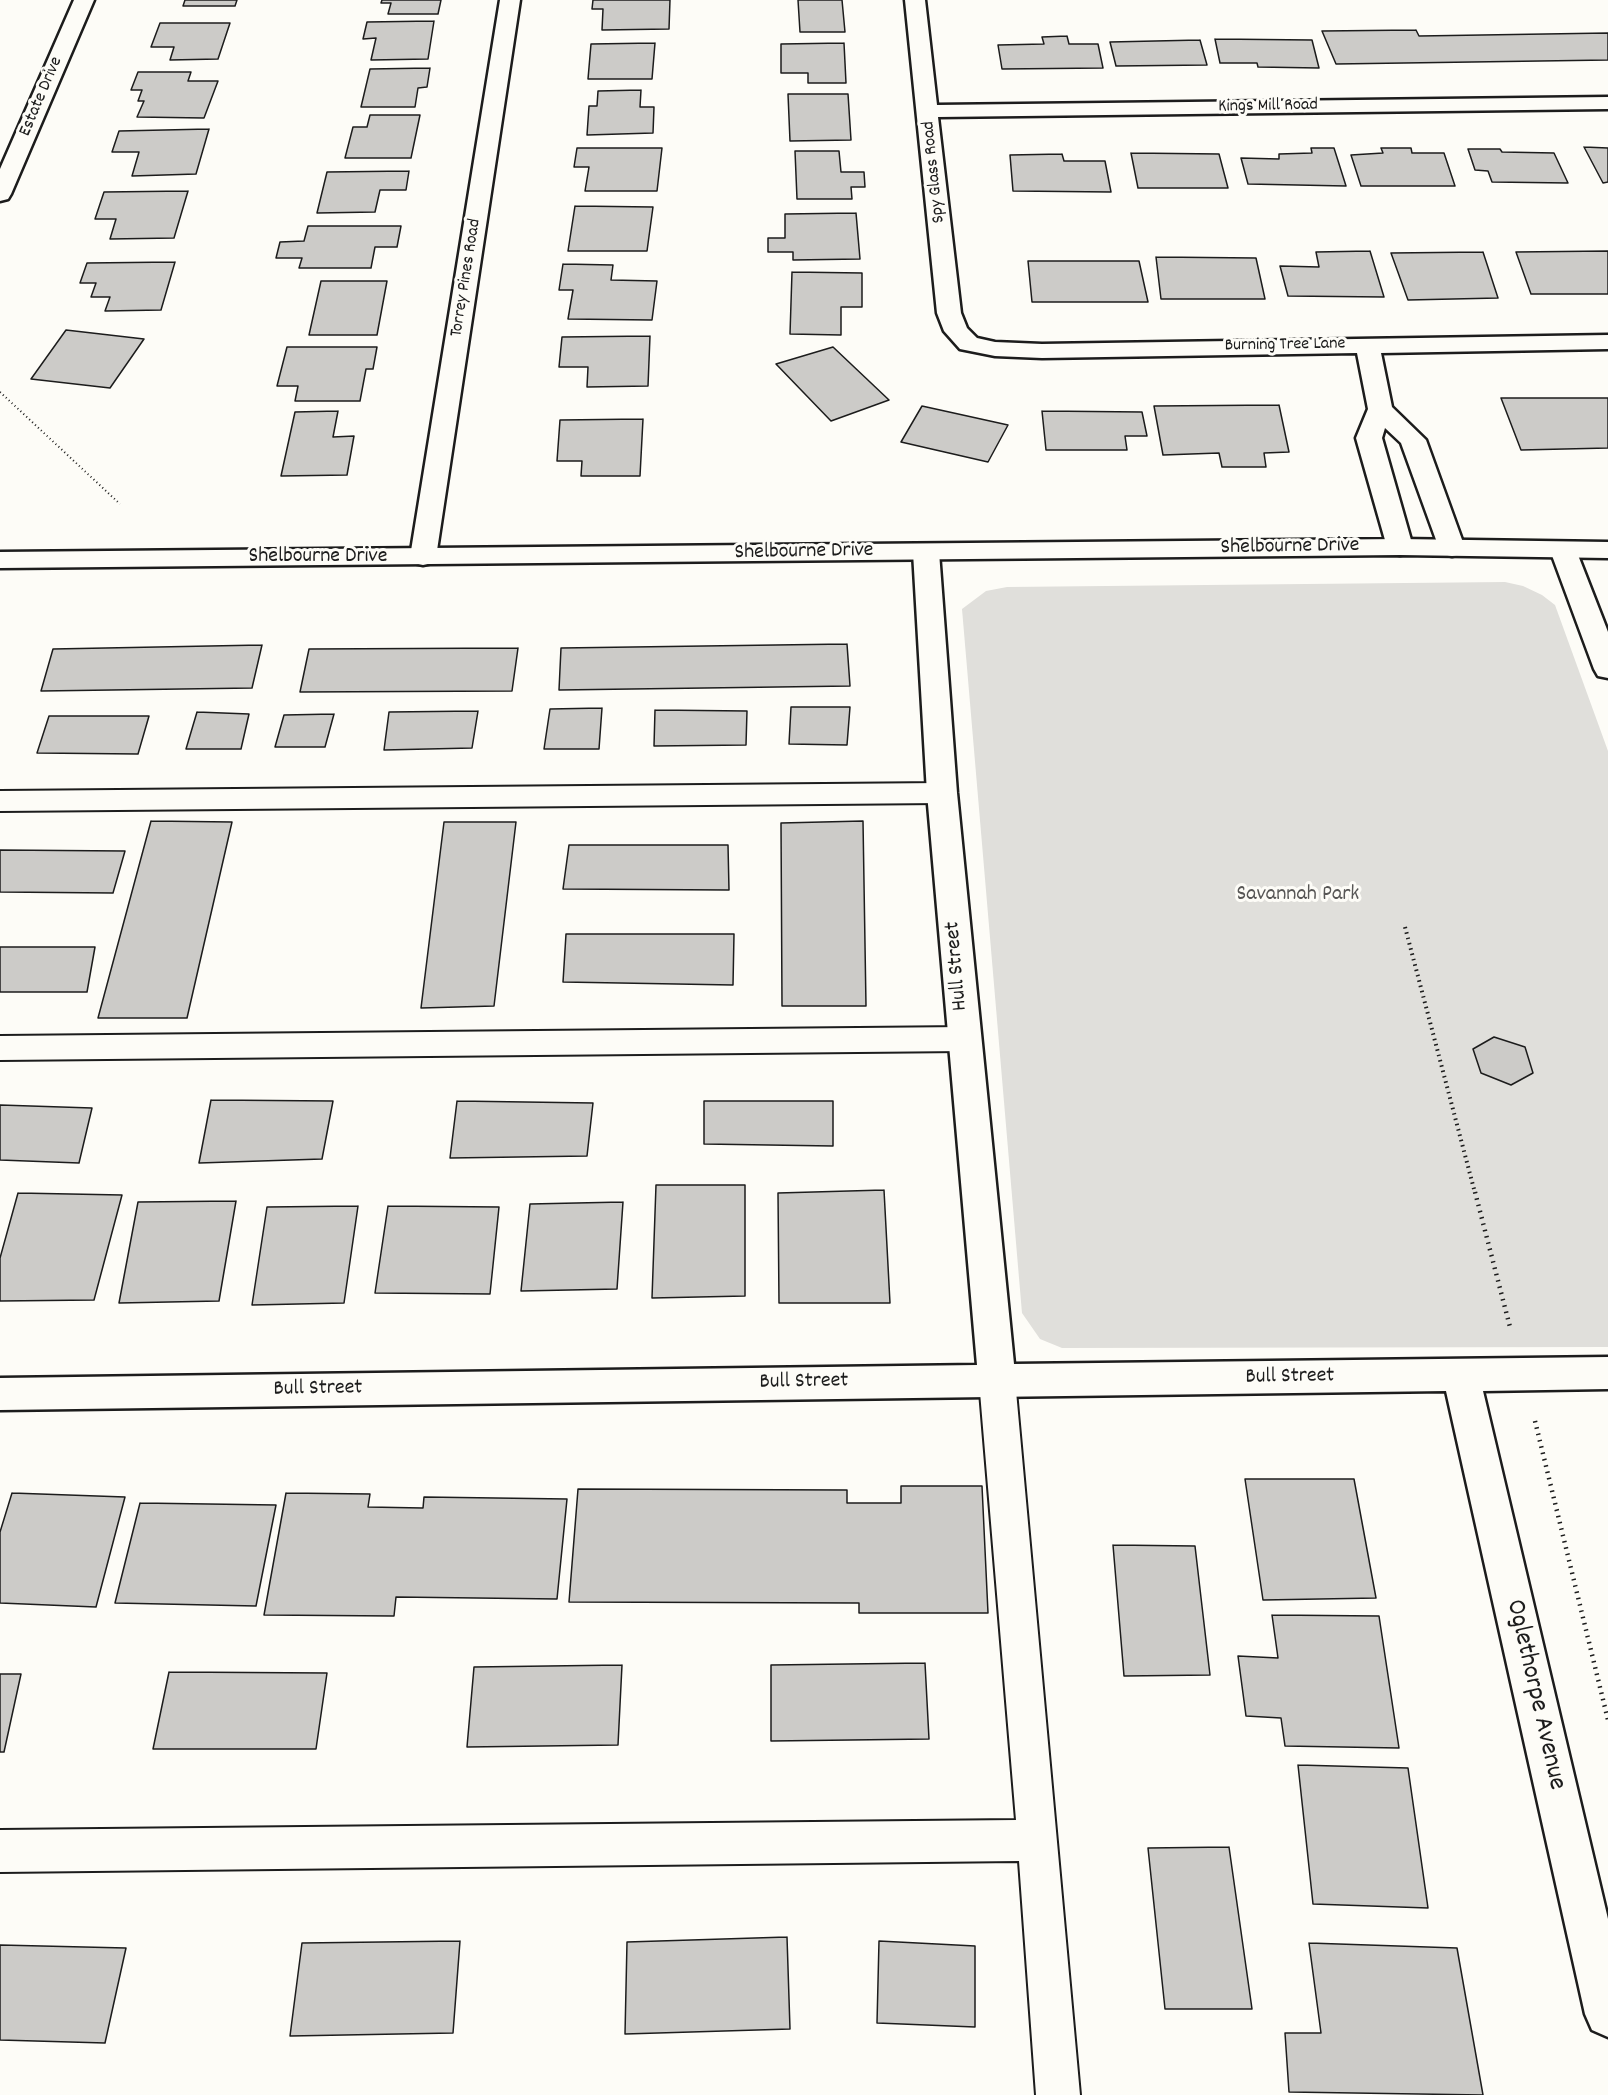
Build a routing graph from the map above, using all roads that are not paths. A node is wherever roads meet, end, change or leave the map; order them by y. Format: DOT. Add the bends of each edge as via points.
graph roads {
  1 [pos="84,0"];
  2 [pos="510,0"];
  3 [pos="915,0"];
  4 [pos="1608,103"];
  5 [pos="929,111"];
  6 [pos="0,194"];
  7 [pos="964,340"];
  8 [pos="1608,342"];
  9 [pos="1367,345"];
  10 [pos="1380,409"];
  11 [pos="1400,547"];
  12 [pos="1452,548"];
  13 [pos="1563,550"];
  14 [pos="1608,550"];
  15 [pos="926,552"];
  16 [pos="423,557"];
  17 [pos="0,560"];
  18 [pos="1608,669"];
  19 [pos="942,793"];
  20 [pos="0,801"];
  21 [pos="965,1039"];
  22 [pos="0,1048"];
  23 [pos="1608,1373"];
  24 [pos="1461,1376"];
  25 [pos="997,1380"];
  26 [pos="0,1394"];
  27 [pos="1038,1840"];
  28 [pos="0,1851"];
  29 [pos="1608,2014"];
  30 [pos="1058,2095"];
  1 -- 6 [label="street, Estate Drive"];
  2 -- 16 [label="street, Torrey Pines Road"];
  3 -- 5 [label="street, Spy Glass Road"];
  4 -- 5 [label="street, Kings Mill Road"];
  5 -- 7 [label="street, Spy Glass Road" via="949,313 956,332"];
  7 -- 9 [label="street, Burning Tree Lane" via="995,349 1042,351"];
  8 -- 9 [label="street, Burning Tree Lane"];
  9 -- 10 [label="street"];
  10 -- 11 [label="street" via="1369,438"];
  10 -- 12 [label="street" via="1413,440"];
  11 -- 12 [label="street, Shelbourne Drive"];
  11 -- 15 [label="street, Shelbourne Drive"];
  12 -- 13 [label="street, Shelbourne Drive"];
  13 -- 14 [label="street, Shelbourne Drive"];
  13 -- 18 [label="street"];
  15 -- 16 [label="street, Shelbourne Drive"];
  15 -- 19 [label="street, Hull Street"];
  16 -- 17 [label="street, Shelbourne Drive"];
  19 -- 20 [label="lane"];
  19 -- 21 [label="street, Hull Street"];
  21 -- 22 [label="lane"];
  21 -- 25 [label="street, Hull Street"];
  23 -- 24 [label="street, Bull Street"];
  24 -- 25 [label="street, Bull Street"];
  24 -- 29 [label="street, Oglethorpe Avenue"];
  25 -- 26 [label="street, Bull Street"];
  25 -- 27 [label="lane"];
  27 -- 28 [label="lane"];
  27 -- 30 [label="lane"];
}
